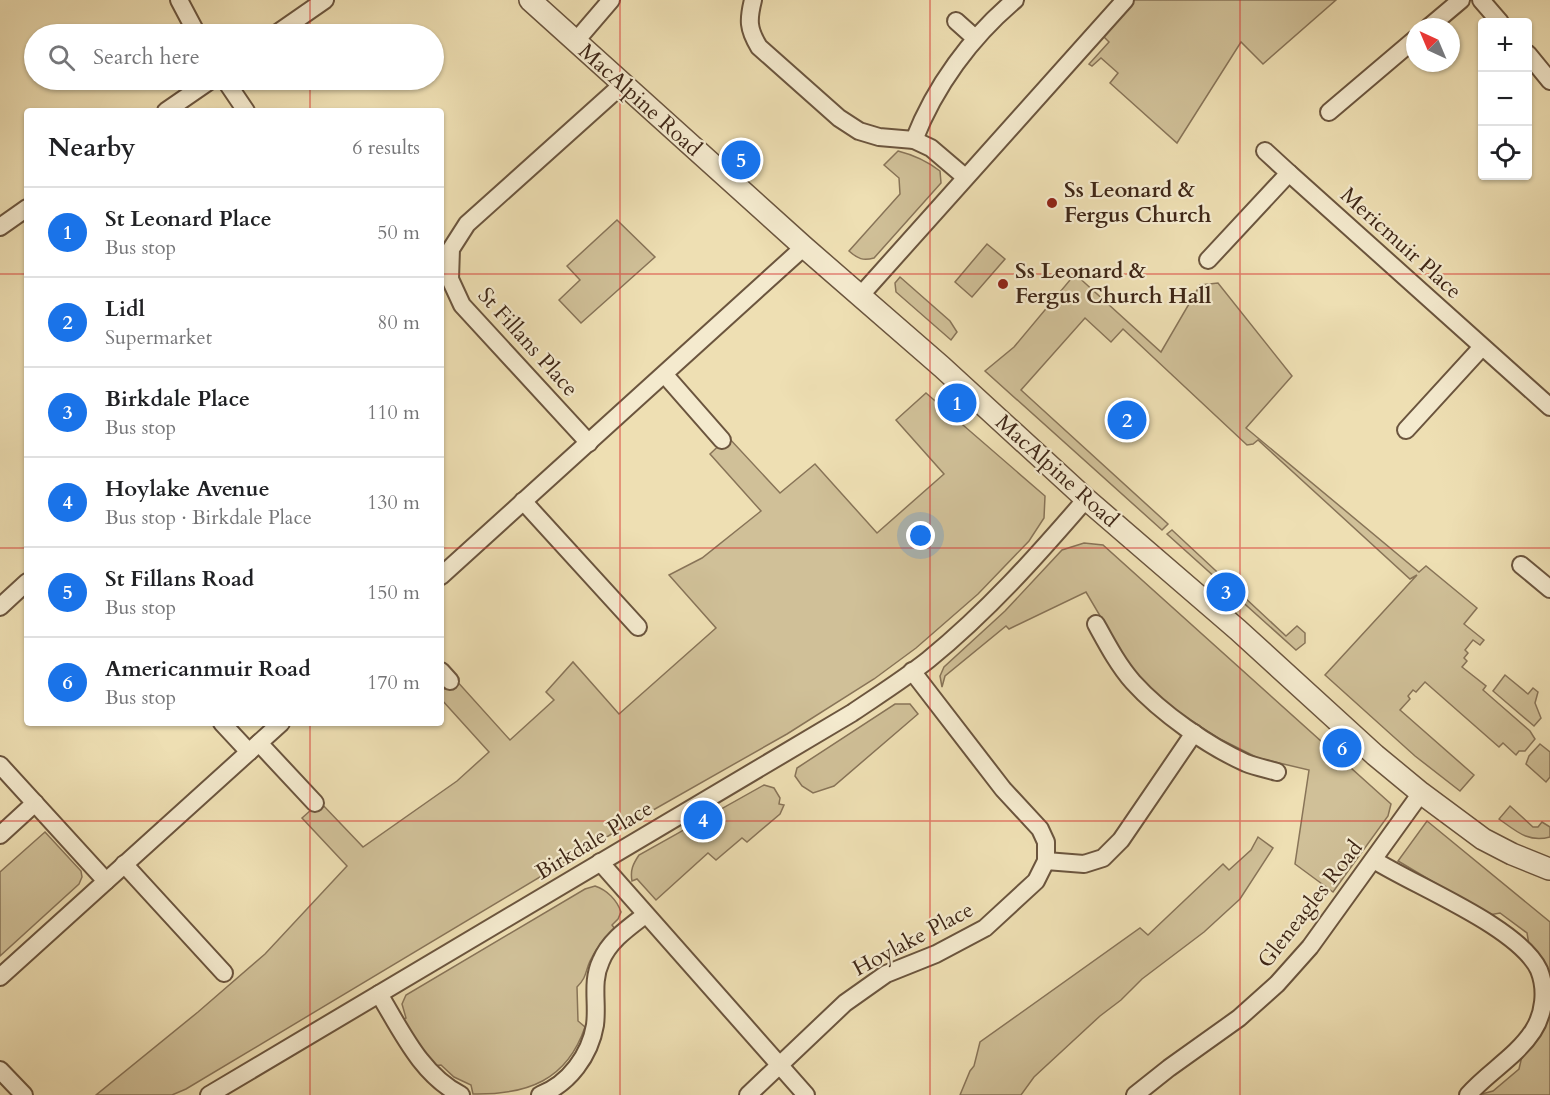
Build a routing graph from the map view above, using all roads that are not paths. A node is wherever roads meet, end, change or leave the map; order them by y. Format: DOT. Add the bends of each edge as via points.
graph roads {
  1 [pos="178,0"];
  2 [pos="325,0"];
  3 [pos="530,0"];
  4 [pos="611,0"];
  5 [pos="753,0"];
  6 [pos="1015,0"];
  7 [pos="1125,0"];
  8 [pos="1461,0"];
  9 [pos="1481,0"];
  10 [pos="1440,18"];
  11 [pos="1497,18"];
  12 [pos="956,21"];
  13 [pos="191,24"];
  14 [pos="290,24"];
  15 [pos="975,38"];
  16 [pos="575,42"];
  17 [pos="1406,47"];
  18 [pos="1532,60"];
  19 [pos="1550,81"];
  20 [pos="622,84"];
  21 [pos="196,90"];
  22 [pos="232,90"];
  23 [pos="170,108"];
  24 [pos="244,108"];
  25 [pos="1329,112"];
  26 [pos="914,140"];
  27 [pos="1265,151"];
  28 [pos="1289,173"];
  29 [pos="965,177"];
  30 [pos="24,210"];
  31 [pos="0,227"];
  32 [pos="804,247"];
  33 [pos="1209,260"];
  34 [pos="860,296"];
  35 [pos="1482,347"];
  36 [pos="665,375"];
  37 [pos="1550,407"];
  38 [pos="1406,430"];
  39 [pos="722,440"];
  40 [pos="589,443"];
  41 [pos="1086,499"];
  42 [pos="523,501"];
  43 [pos="1521,565"];
  44 [pos="444,573"];
  45 [pos="24,585"];
  46 [pos="1550,589"];
  47 [pos="0,607"];
  48 [pos="1096,624"];
  49 [pos="638,627"];
  50 [pos="912,671"];
  51 [pos="226,726"];
  52 [pos="278,726"];
  53 [pos="1194,734"];
  54 [pos="254,748"];
  55 [pos="0,765"];
  56 [pos="1277,772"];
  57 [pos="1421,793"];
  58 [pos="315,803"];
  59 [pos="35,804"];
  60 [pos="0,836"];
  61 [pos="1374,860"];
  62 [pos="1046,861"];
  63 [pos="600,862"];
  64 [pos="124,864"];
  65 [pos="1550,875"];
  66 [pos="106,881"];
  67 [pos="645,915"];
  68 [pos="224,973"];
  69 [pos="0,977"];
  70 [pos="379,994"];
  71 [pos="779,1066"];
  72 [pos="0,1070"];
  73 [pos="1139,1094"];
  74 [pos="24,1095"];
  75 [pos="209,1095"];
  76 [pos="461,1095"];
  77 [pos="540,1095"];
  78 [pos="748,1095"];
  79 [pos="806,1095"];
  80 [pos="1468,1095"];
  1 -- 13 [label="street"];
  2 -- 14 [label="street"];
  3 -- 16 [label="street, MacAlpine Road"];
  4 -- 16 [label="street"];
  5 -- 26 [label="street" via="749,16 751,33 759,47 839,118 879,137"];
  6 -- 15 [label="street"];
  7 -- 29 [label="street"];
  8 -- 10 [label="street"];
  9 -- 11 [label="street"];
  12 -- 15 [label="street"];
  15 -- 26 [label="street" via="922,119"];
  16 -- 20 [label="street, MacAlpine Road"];
  17 -- 25 [label="street"];
  18 -- 19 [label="street"];
  20 -- 32 [label="street, MacAlpine Road"];
  20 -- 40 [label="street, St Fillans Place" via="467,225 452,249 450,279 462,305"];
  21 -- 23 [label="street"];
  22 -- 24 [label="street"];
  26 -- 29 [label="street" via="931,148"];
  27 -- 28 [label="street, Mericmuir Place"];
  28 -- 33 [label="street"];
  28 -- 35 [label="street, Mericmuir Place"];
  29 -- 34 [label="street"];
  30 -- 31 [label="street"];
  32 -- 34 [label="street, MacAlpine Road"];
  32 -- 36 [label="street"];
  34 -- 41 [label="street, MacAlpine Road"];
  35 -- 37 [label="street, Mericmuir Place"];
  35 -- 38 [label="street"];
  36 -- 39 [label="street"];
  36 -- 40 [label="street"];
  40 -- 42 [label="street"];
  41 -- 50 [label="street, Birkdale Place" via="1018,576 968,625"];
  41 -- 57 [label="street, MacAlpine Road"];
  42 -- 44 [label="street"];
  42 -- 49 [label="street"];
  43 -- 46 [label="street"];
  45 -- 47 [label="street"];
  48 -- 53 [label="street" via="1133,682"];
  50 -- 62 [label="street" via="1003,789 1040,829 1046,842"];
  50 -- 63 [label="street, Birkdale Place" via="852,713"];
  51 -- 54 [label="street"];
  52 -- 54 [label="street"];
  53 -- 56 [label="street" via="1246,763"];
  53 -- 62 [label="street" via="1121,840 1103,858 1084,864"];
  54 -- 58 [label="street"];
  54 -- 64 [label="street"];
  55 -- 59 [label="street"];
  57 -- 61 [label="street, Gleneagles Road"];
  57 -- 65 [label="street, MacAlpine Road" via="1483,839"];
  59 -- 60 [label="street"];
  59 -- 66 [label="street"];
  61 -- 73 [label="street, Gleneagles Road" via="1311,947 1277,984"];
  61 -- 80 [label="street" via="1495,927 1527,953 1538,970 1544,989 1542,1012 1534,1030"];
  62 -- 71 [label="street, Hoylake Place" via="1036,881 986,928 886,974 845,1003"];
  63 -- 67 [label="street"];
  63 -- 70 [label="street, Birkdale Place"];
  64 -- 66 [label="street"];
  64 -- 68 [label="street"];
  66 -- 69 [label="street"];
  67 -- 71 [label="street"];
  67 -- 77 [label="street" via="608,946 600,963 594,983 595,1023 579,1063 564,1081"];
  70 -- 75 [label="street, Birkdale Place"];
  70 -- 76 [label="street" via="434,1077"];
  71 -- 78 [label="street, Hoylake Place"];
  71 -- 79 [label="street"];
  72 -- 74 [label="street"];
}
